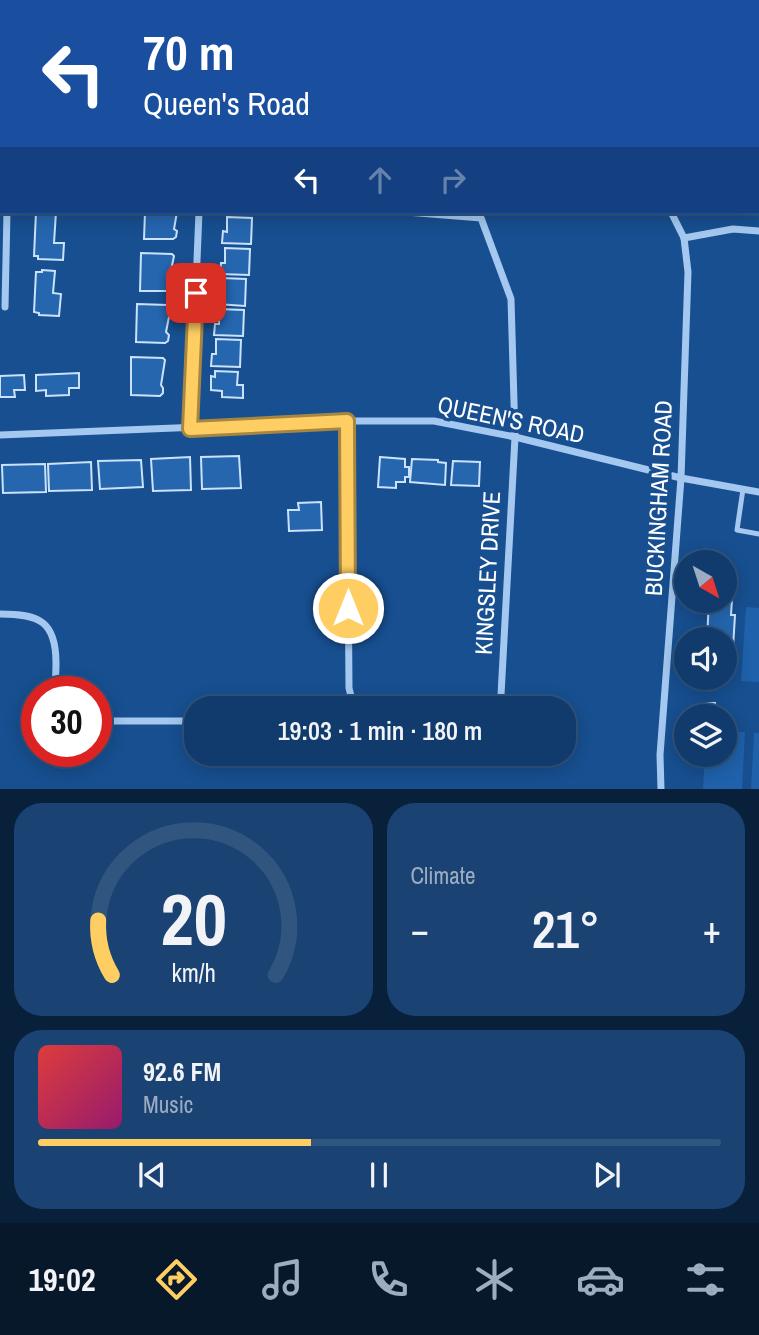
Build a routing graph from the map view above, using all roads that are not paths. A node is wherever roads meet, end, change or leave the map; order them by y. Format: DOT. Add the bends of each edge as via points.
graph roads {
  1 [pos="7,214"];
  2 [pos="199,214"];
  3 [pos="431,214"];
  4 [pos="671,214"];
  5 [pos="759,231"];
  6 [pos="684,239"];
  7 [pos="5,307"];
  8 [pos="347,421"];
  9 [pos="190,429"];
  10 [pos="0,435"];
  11 [pos="515,437"];
  12 [pos="681,478"];
  13 [pos="743,489"];
  14 [pos="759,492"];
  15 [pos="759,534"];
  16 [pos="0,614"];
  17 [pos="55,676"];
  18 [pos="351,696"];
  19 [pos="501,696"];
  20 [pos="112,721"];
  21 [pos="184,721"];
  22 [pos="661,789"];
  1 -- 7 [label="street"];
  2 -- 9 [label="street"];
  3 -- 11 [label="street, KINGSLEY DRIVE" via="481,218 511,299"];
  4 -- 6 [label="street, BUCKINGHAM ROAD"];
  5 -- 6 [label="street" via="733,229"];
  6 -- 12 [label="street, BUCKINGHAM ROAD" via="688,272"];
  8 -- 9 [label="street, QUEEN'S ROAD"];
  8 -- 11 [label="street, QUEEN'S ROAD" via="434,421"];
  8 -- 18 [label="street"];
  9 -- 10 [label="street, QUEEN'S ROAD"];
  11 -- 12 [label="street, QUEEN'S ROAD"];
  11 -- 19 [label="street, KINGSLEY DRIVE"];
  12 -- 13 [label="street, QUEEN'S ROAD"];
  12 -- 22 [label="street, BUCKINGHAM ROAD"];
  13 -- 14 [label="street, QUEEN'S ROAD"];
  13 -- 15 [label="lane" via="737,530"];
  16 -- 17 [label="street" via="22,614 41,621 53,634"];
  20 -- 21 [label="street"];
}
